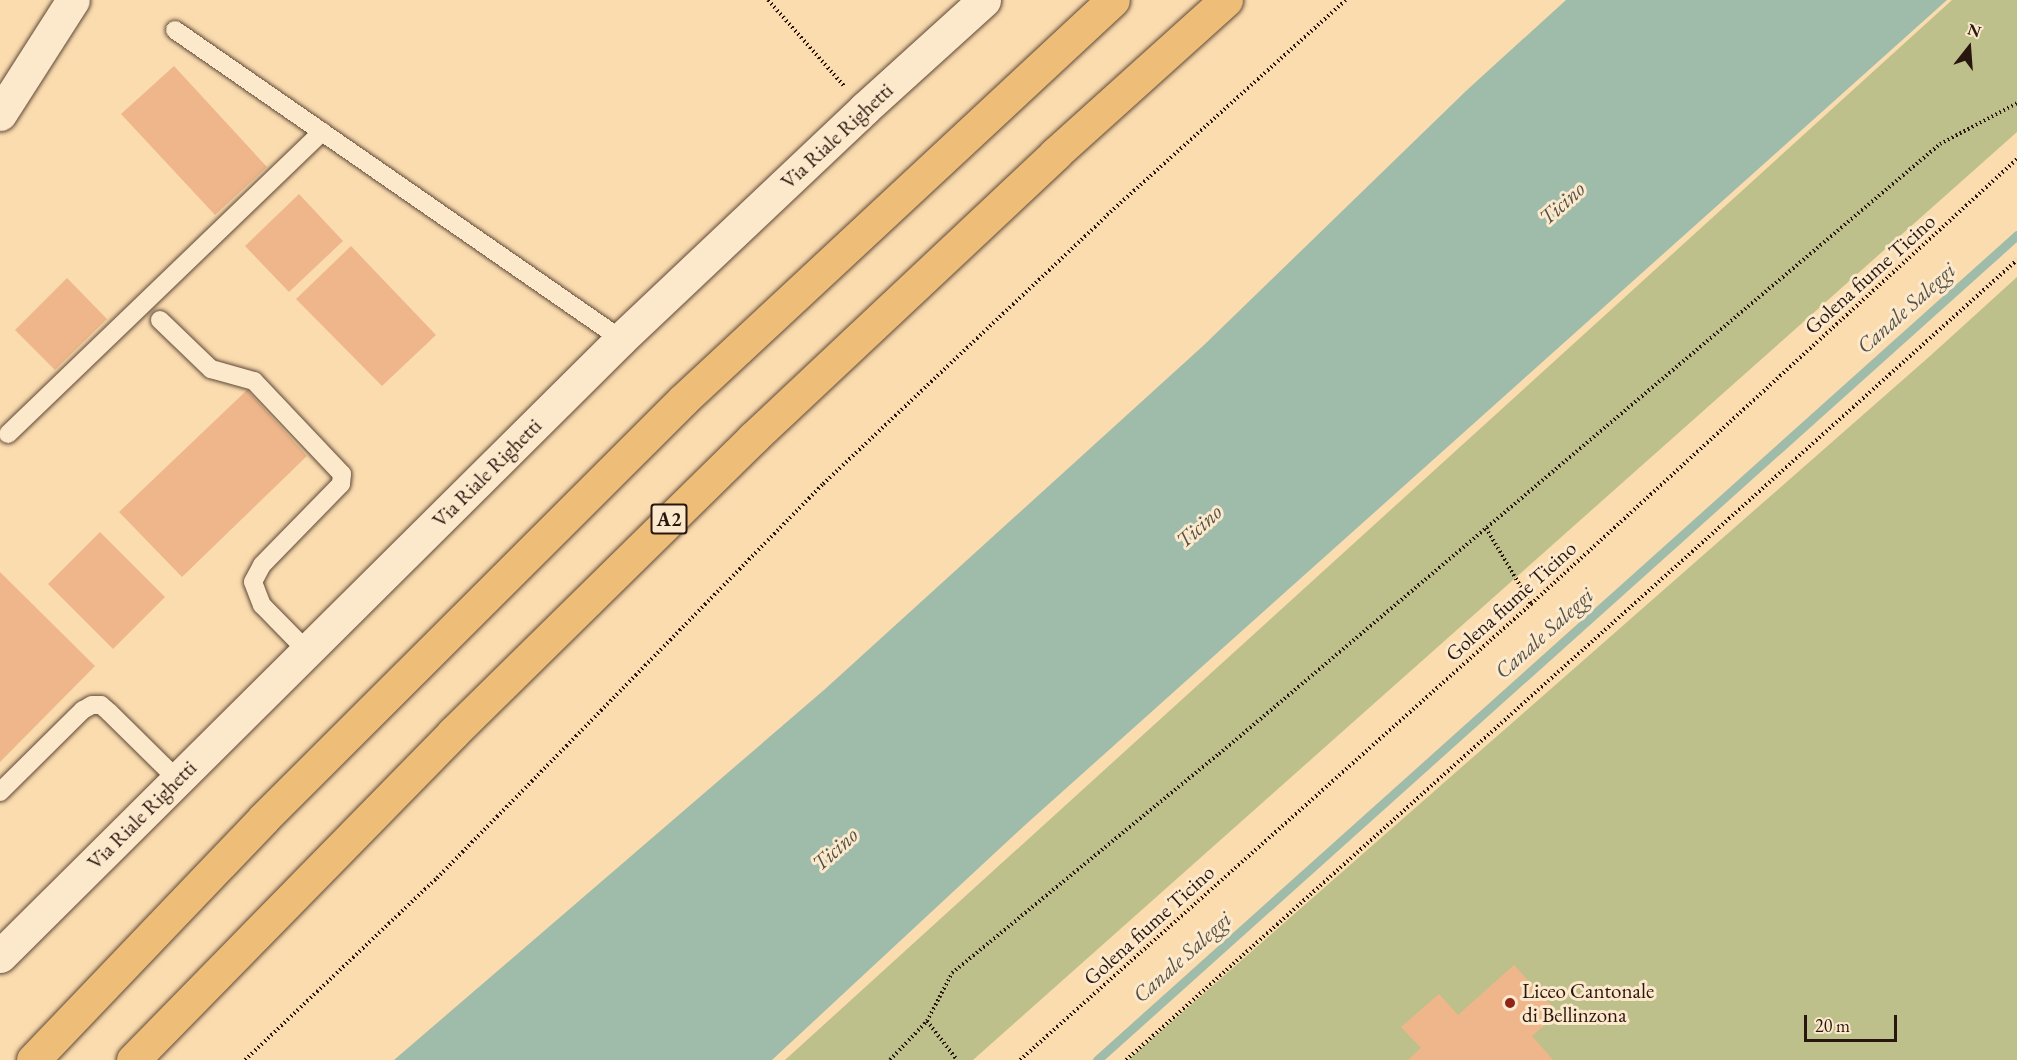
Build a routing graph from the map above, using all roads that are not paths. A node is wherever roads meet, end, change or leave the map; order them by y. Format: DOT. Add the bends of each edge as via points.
graph roads {
  1 [pos="73,0"];
  2 [pos="984,0"];
  3 [pos="1113,0"];
  4 [pos="1226,0"];
  5 [pos="175,30"];
  6 [pos="0,114"];
  7 [pos="322,132"];
  8 [pos="160,320"];
  9 [pos="621,339"];
  10 [pos="8,434"];
  11 [pos="308,651"];
  12 [pos="178,780"];
  13 [pos="0,792"];
  14 [pos="0,956"];
  15 [pos="33,1060"];
  16 [pos="133,1060"];
  1 -- 6 [label="street"];
  2 -- 9 [label="street, Via Riale Righetti"];
  3 -- 15 [label="highway" via="600,481 263,819"];
  4 -- 16 [label="highway, A2" via="745,446 453,733"];
  5 -- 7 [label="lane"];
  7 -- 9 [label="lane"];
  7 -- 10 [label="lane"];
  8 -- 11 [label="lane" via="205,365 254,381 342,474 341,484 262,565 253,582 262,605"];
  9 -- 11 [label="street, Via Riale Righetti"];
  11 -- 12 [label="street, Via Riale Righetti"];
  12 -- 13 [label="lane" via="101,705 92,705"];
  12 -- 14 [label="street, Via Riale Righetti"];
}
